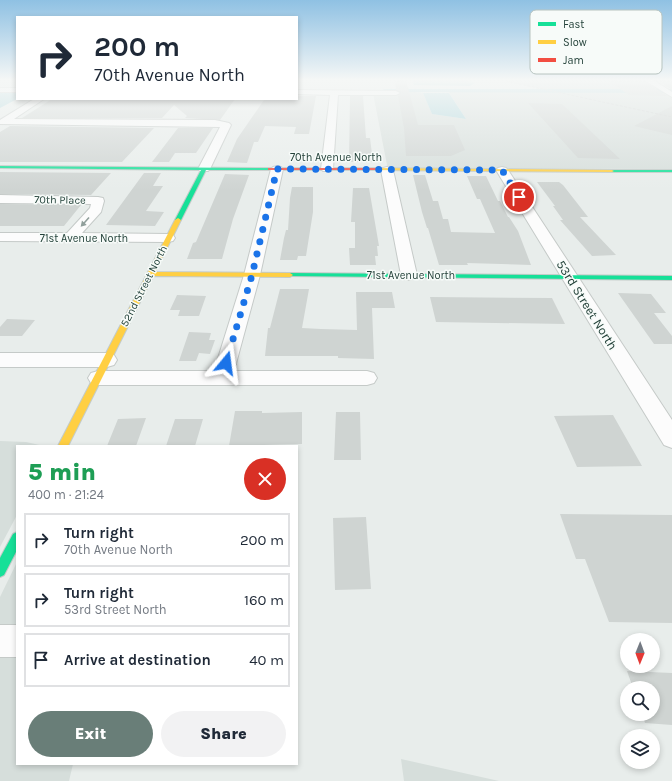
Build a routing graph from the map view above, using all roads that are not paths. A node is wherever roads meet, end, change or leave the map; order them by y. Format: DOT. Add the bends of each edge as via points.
graph roads {
  1 [pos="11,116"];
  2 [pos="332,116"];
  3 [pos="2,122"];
  4 [pos="0,167"];
  5 [pos="204,168"];
  6 [pos="277,169"];
  7 [pos="327,169"];
  8 [pos="387,170"];
  9 [pos="502,170"];
  10 [pos="672,171"];
  11 [pos="0,199"];
  12 [pos="0,237"];
  13 [pos="70,238"];
  14 [pos="168,238"];
  15 [pos="150,274"];
  16 [pos="252,275"];
  17 [pos="409,275"];
  18 [pos="570,277"];
  19 [pos="672,278"];
  20 [pos="0,360"];
  21 [pos="102,369"];
  22 [pos="222,378"];
  23 [pos="367,378"];
  24 [pos="672,439"];
  25 [pos="64,445"];
  26 [pos="16,540"];
  27 [pos="0,571"];
  28 [pos="0,641"];
  29 [pos="16,641"];
  1 -- 3 [label="street"];
  2 -- 7 [label="street"];
  3 -- 5 [label="street, 52nd Street North" via="226,125"];
  4 -- 5 [label="street, 70th Avenue North"];
  5 -- 6 [label="street, 70th Avenue North"];
  5 -- 14 [label="street, 52nd Street North"];
  6 -- 7 [label="street, 70th Avenue North"];
  6 -- 16 [label="street"];
  7 -- 8 [label="street, 70th Avenue North"];
  8 -- 9 [label="street, 70th Avenue North"];
  8 -- 17 [label="street"];
  9 -- 10 [label="street, 70th Avenue North"];
  9 -- 18 [label="street, 53rd Street North"];
  11 -- 13 [label="street, 70th Place, one-way" via="98,202 96,209"];
  12 -- 13 [label="street, 71st Avenue North"];
  13 -- 14 [label="street, 71st Avenue North"];
  14 -- 15 [label="street, 52nd Street North"];
  15 -- 16 [label="street, 71st Avenue North"];
  15 -- 21 [label="street, 52nd Street North"];
  16 -- 17 [label="street, 71st Avenue North"];
  16 -- 22 [label="street"];
  17 -- 18 [label="street, 71st Avenue North"];
  18 -- 19 [label="street, 71st Avenue North"];
  18 -- 24 [label="street, 53rd Street North"];
  20 -- 21 [label="street"];
  21 -- 22 [label="street"];
  21 -- 25 [label="street, 52nd Street North"];
  22 -- 23 [label="street"];
  26 -- 27 [label="street"];
  28 -- 29 [label="street"];
}
